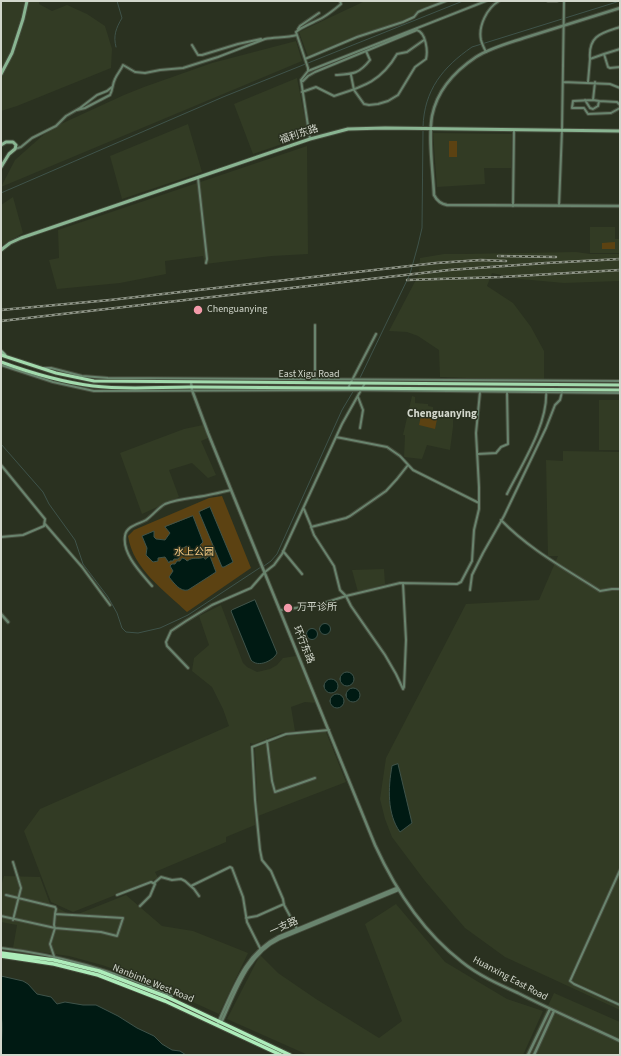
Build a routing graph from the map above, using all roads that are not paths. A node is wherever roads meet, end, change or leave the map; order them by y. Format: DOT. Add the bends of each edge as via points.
graph roads {
  1 [pos="27,1"];
  2 [pos="340,1"];
  3 [pos="446,1"];
  4 [pos="486,1"];
  5 [pos="498,1"];
  6 [pos="548,1"];
  7 [pos="557,1"];
  8 [pos="564,1"];
  9 [pos="620,8"];
  10 [pos="319,13"];
  11 [pos="564,24"];
  12 [pos="620,27"];
  13 [pos="298,30"];
  14 [pos="297,35"];
  15 [pos="265,40"];
  16 [pos="424,40"];
  17 [pos="192,45"];
  18 [pos="620,49"];
  19 [pos="366,51"];
  20 [pos="486,52"];
  21 [pos="604,54"];
  22 [pos="590,59"];
  23 [pos="305,60"];
  24 [pos="620,67"];
  25 [pos="308,72"];
  26 [pos="1,74"];
  27 [pos="336,75"];
  28 [pos="351,75"];
  29 [pos="303,81"];
  30 [pos="563,82"];
  31 [pos="588,82"];
  32 [pos="595,82"];
  33 [pos="112,87"];
  34 [pos="620,88"];
  35 [pos="354,90"];
  36 [pos="302,92"];
  37 [pos="585,100"];
  38 [pos="593,100"];
  39 [pos="599,101"];
  40 [pos="620,104"];
  41 [pos="620,108"];
  42 [pos="593,109"];
  43 [pos="76,110"];
  44 [pos="593,114"];
  45 [pos="430,128"];
  46 [pos="514,130"];
  47 [pos="562,130"];
  48 [pos="620,131"];
  49 [pos="310,139"];
  50 [pos="1,145"];
  51 [pos="16,149"];
  52 [pos="1,167"];
  53 [pos="198,178"];
  54 [pos="513,206"];
  55 [pos="559,206"];
  56 [pos="620,206"];
  57 [pos="1,250"];
  58 [pos="206,263"];
  59 [pos="315,324"];
  60 [pos="376,334"];
  61 [pos="1,351"];
  62 [pos="3,355"];
  63 [pos="1,364"];
  64 [pos="36,367"];
  65 [pos="191,378"];
  66 [pos="315,381"];
  67 [pos="620,381"];
  68 [pos="191,382"];
  69 [pos="352,382"];
  70 [pos="364,382"];
  71 [pos="276,383"];
  72 [pos="620,385"];
  73 [pos="276,387"];
  74 [pos="316,388"];
  75 [pos="192,389"];
  76 [pos="349,389"];
  77 [pos="361,389"];
  78 [pos="480,390"];
  79 [pos="620,390"];
  80 [pos="546,391"];
  81 [pos="562,391"];
  82 [pos="507,392"];
  83 [pos="620,393"];
  84 [pos="358,397"];
  85 [pos="360,428"];
  86 [pos="336,437"];
  87 [pos="478,454"];
  88 [pos="1,464"];
  89 [pos="408,465"];
  90 [pos="231,490"];
  91 [pos="507,494"];
  92 [pos="479,503"];
  93 [pos="304,509"];
  94 [pos="501,520"];
  95 [pos="45,524"];
  96 [pos="312,527"];
  97 [pos="1,538"];
  98 [pos="283,551"];
  99 [pos="265,571"];
  100 [pos="302,574"];
  101 [pos="403,583"];
  102 [pos="152,586"];
  103 [pos="620,589"];
  104 [pos="470,590"];
  105 [pos="346,596"];
  106 [pos="110,605"];
  107 [pos="281,610"];
  108 [pos="1,614"];
  109 [pos="8,622"];
  110 [pos="188,668"];
  111 [pos="329,730"];
  112 [pos="267,741"];
  113 [pos="315,778"];
  114 [pos="13,862"];
  115 [pos="620,870"];
  116 [pos="154,883"];
  117 [pos="191,886"];
  118 [pos="398,889"];
  119 [pos="6,895"];
  120 [pos="117,895"];
  121 [pos="199,896"];
  122 [pos="19,898"];
  123 [pos="284,904"];
  124 [pos="140,906"];
  125 [pos="55,914"];
  126 [pos="1,916"];
  127 [pos="246,918"];
  128 [pos="13,920"];
  129 [pos="55,928"];
  130 [pos="298,929"];
  131 [pos="1,948"];
  132 [pos="260,948"];
  133 [pos="1,952"];
  134 [pos="1,956"];
  135 [pos="54,960"];
  136 [pos="172,996"];
  137 [pos="620,1005"];
  138 [pos="550,1009"];
  139 [pos="554,1011"];
  140 [pos="219,1024"];
  141 [pos="620,1041"];
  142 [pos="281,1055"];
  143 [pos="290,1055"];
  144 [pos="528,1055"];
  145 [pos="534,1055"];
  1 -- 26 [label="main road" via="12,54"];
  2 -- 13 [label="street" via="342,4 329,14"];
  3 -- 23 [label="street" via="424,9 403,22"];
  4 -- 25 [label="street"];
  5 -- 20 [label="street" via="492,5 481,29"];
  6 -- 7 [label="street"];
  8 -- 11 [label="street"];
  9 -- 11 [label="street"];
  10 -- 13 [label="street"];
  11 -- 20 [label="street"];
  11 -- 30 [label="street"];
  12 -- 22 [label="street" via="595,38 590,44"];
  13 -- 14 [label="street"];
  14 -- 15 [label="street"];
  14 -- 23 [label="street"];
  15 -- 17 [label="street" via="246,42 202,56 198,55"];
  15 -- 33 [label="street" via="183,68 145,73 135,72 123,65"];
  16 -- 19 [label="street" via="421,32 417,30"];
  16 -- 35 [label="street" via="406,52 397,54 380,76"];
  16 -- 35 [label="street" via="426,59 415,67 398,95 369,105 364,104"];
  18 -- 21 [label="street"];
  19 -- 28 [label="street" via="370,60 360,71"];
  19 -- 29 [label="street" via="315,72"];
  20 -- 45 [label="street" via="459,70 445,85 438,98"];
  21 -- 22 [label="street"];
  21 -- 24 [label="street" via="608,67"];
  22 -- 31 [label="street"];
  23 -- 25 [label="street"];
  25 -- 36 [label="street" via="300,80"];
  27 -- 28 [label="street"];
  28 -- 35 [label="street"];
  30 -- 31 [label="street"];
  30 -- 47 [label="street"];
  31 -- 32 [label="street"];
  32 -- 34 [label="street"];
  32 -- 38 [label="street"];
  33 -- 43 [label="street"];
  33 -- 43 [label="street" via="110,95"];
  35 -- 36 [label="street" via="334,96 316,87"];
  36 -- 49 [label="street"];
  37 -- 38 [label="street"];
  37 -- 42 [label="street"];
  37 -- 44 [label="street" via="573,101 572,108 584,108 588,114"];
  38 -- 39 [label="street"];
  39 -- 40 [label="street"];
  39 -- 42 [label="street" via="598,106"];
  41 -- 44 [label="street" via="611,113"];
  42 -- 44 [label="street"];
  43 -- 51 [label="street" via="56,126"];
  45 -- 46 [label="main road, 福利东路"];
  45 -- 49 [label="main road, 福利东路" via="348,129"];
  45 -- 54 [label="street" via="434,195 437,200 447,206"];
  46 -- 47 [label="main road, 福利东路"];
  46 -- 54 [label="street"];
  47 -- 48 [label="main road, 福利东路"];
  47 -- 55 [label="street"];
  49 -- 53 [label="main road, 福利东路"];
  50 -- 51 [label="main road" via="12,142"];
  51 -- 52 [label="main road" via="9,154"];
  53 -- 57 [label="main road, 福利东路" via="22,238"];
  53 -- 58 [label="street"];
  54 -- 55 [label="street"];
  55 -- 56 [label="street"];
  59 -- 66 [label="street"];
  60 -- 69 [label="street"];
  61 -- 62 [label="main road"];
  62 -- 64 [label="main road, East Xigu Road"];
  63 -- 75 [label="main road, East Xigu Road" via="54,379 94,386"];
  64 -- 65 [label="street" via="97,378"];
  64 -- 68 [label="main road, East Xigu Road" via="73,378 94,381"];
  65 -- 66 [label="street"];
  65 -- 68 [label="street"];
  66 -- 69 [label="main road, East Xigu Road"];
  66 -- 71 [label="main road, East Xigu Road"];
  66 -- 74 [label="street"];
  67 -- 70 [label="street"];
  68 -- 71 [label="main road, East Xigu Road"];
  68 -- 75 [label="street, 环行东路"];
  69 -- 70 [label="main road, East Xigu Road"];
  69 -- 76 [label="street"];
  70 -- 72 [label="main road, East Xigu Road"];
  70 -- 77 [label="street"];
  71 -- 73 [label="main road"];
  73 -- 74 [label="main road, East Xigu Road"];
  73 -- 75 [label="main road, East Xigu Road"];
  74 -- 76 [label="main road, East Xigu Road"];
  75 -- 76 [label="street"];
  75 -- 90 [label="street, 环行东路"];
  76 -- 77 [label="main road, East Xigu Road"];
  77 -- 78 [label="main road, East Xigu Road"];
  77 -- 84 [label="street"];
  78 -- 80 [label="main road, East Xigu Road"];
  78 -- 82 [label="street"];
  78 -- 87 [label="street" via="476,433"];
  79 -- 81 [label="main road, East Xigu Road"];
  80 -- 81 [label="main road, East Xigu Road"];
  80 -- 82 [label="street"];
  80 -- 91 [label="street" via="545,414"];
  81 -- 83 [label="street"];
  81 -- 94 [label="street" via="560,400 555,405"];
  82 -- 87 [label="street" via="508,444 496,453"];
  84 -- 85 [label="street" via="363,410"];
  84 -- 86 [label="street"];
  86 -- 89 [label="street" via="387,447 396,452"];
  86 -- 98 [label="street"];
  87 -- 92 [label="street"];
  88 -- 95 [label="street" via="45,519"];
  89 -- 92 [label="street" via="413,470"];
  89 -- 96 [label="street" via="386,491 350,516"];
  90 -- 99 [label="street, 环行东路"];
  90 -- 102 [label="street" via="174,501 128,529 124,536 128,554"];
  92 -- 101 [label="street" via="472,561 461,582"];
  93 -- 96 [label="street"];
  94 -- 103 [label="street" via="528,544 600,591"];
  94 -- 104 [label="street" via="472,575"];
  95 -- 97 [label="street" via="23,535"];
  95 -- 106 [label="street"];
  96 -- 105 [label="street" via="314,535 334,566 340,590"];
  98 -- 99 [label="street" via="274,565"];
  98 -- 100 [label="street"];
  99 -- 107 [label="street, 环行东路"];
  99 -- 110 [label="street" via="251,588 212,605 171,630 167,646"];
  101 -- 105 [label="street"];
  101 -- 105 [label="street" via="406,640 403,689 385,655"];
  105 -- 107 [label="street" via="318,605"];
  107 -- 111 [label="street, 环行东路"];
  108 -- 109 [label="street"];
  111 -- 112 [label="street" via="286,734"];
  111 -- 118 [label="street, 环行东路" via="375,846"];
  112 -- 113 [label="street" via="275,792"];
  112 -- 123 [label="street" via="252,747 260,850 262,860 271,871"];
  114 -- 122 [label="street" via="21,888"];
  115 -- 137 [label="street" via="570,981"];
  116 -- 117 [label="street" via="161,878 181,879"];
  116 -- 120 [label="street"];
  116 -- 124 [label="street" via="150,896"];
  117 -- 121 [label="street"];
  117 -- 127 [label="street" via="232,868 242,891"];
  118 -- 130 [label="street, 一支路"];
  118 -- 138 [label="street, Huanxing East Road" via="431,933 461,962"];
  118 -- 140 [label="street, 一支路" via="279,939 266,947 249,965"];
  119 -- 122 [label="street"];
  122 -- 125 [label="street" via="54,907"];
  122 -- 128 [label="street"];
  123 -- 127 [label="street"];
  123 -- 130 [label="street"];
  125 -- 129 [label="street"];
  125 -- 129 [label="street" via="123,918 117,936"];
  126 -- 128 [label="street"];
  127 -- 132 [label="street"];
  128 -- 129 [label="street"];
  129 -- 135 [label="street" via="50,944"];
  130 -- 132 [label="street, 一支路"];
  131 -- 135 [label="street" via="30,952"];
  132 -- 140 [label="street, 一支路" via="247,964"];
  133 -- 135 [label="highway, Nanbinhe West Road"];
  134 -- 135 [label="highway, Nanbinhe West Road"];
  135 -- 136 [label="street" via="82,963 143,983"];
  135 -- 140 [label="highway, Nanbinhe West Road" via="99,971 167,997"];
  138 -- 139 [label="street, Huanxing East Road"];
  138 -- 144 [label="street"];
  139 -- 141 [label="street, Huanxing East Road"];
  139 -- 145 [label="street"];
  140 -- 142 [label="highway, Nanbinhe West Road"];
  140 -- 143 [label="highway, Nanbinhe West Road"];
}
